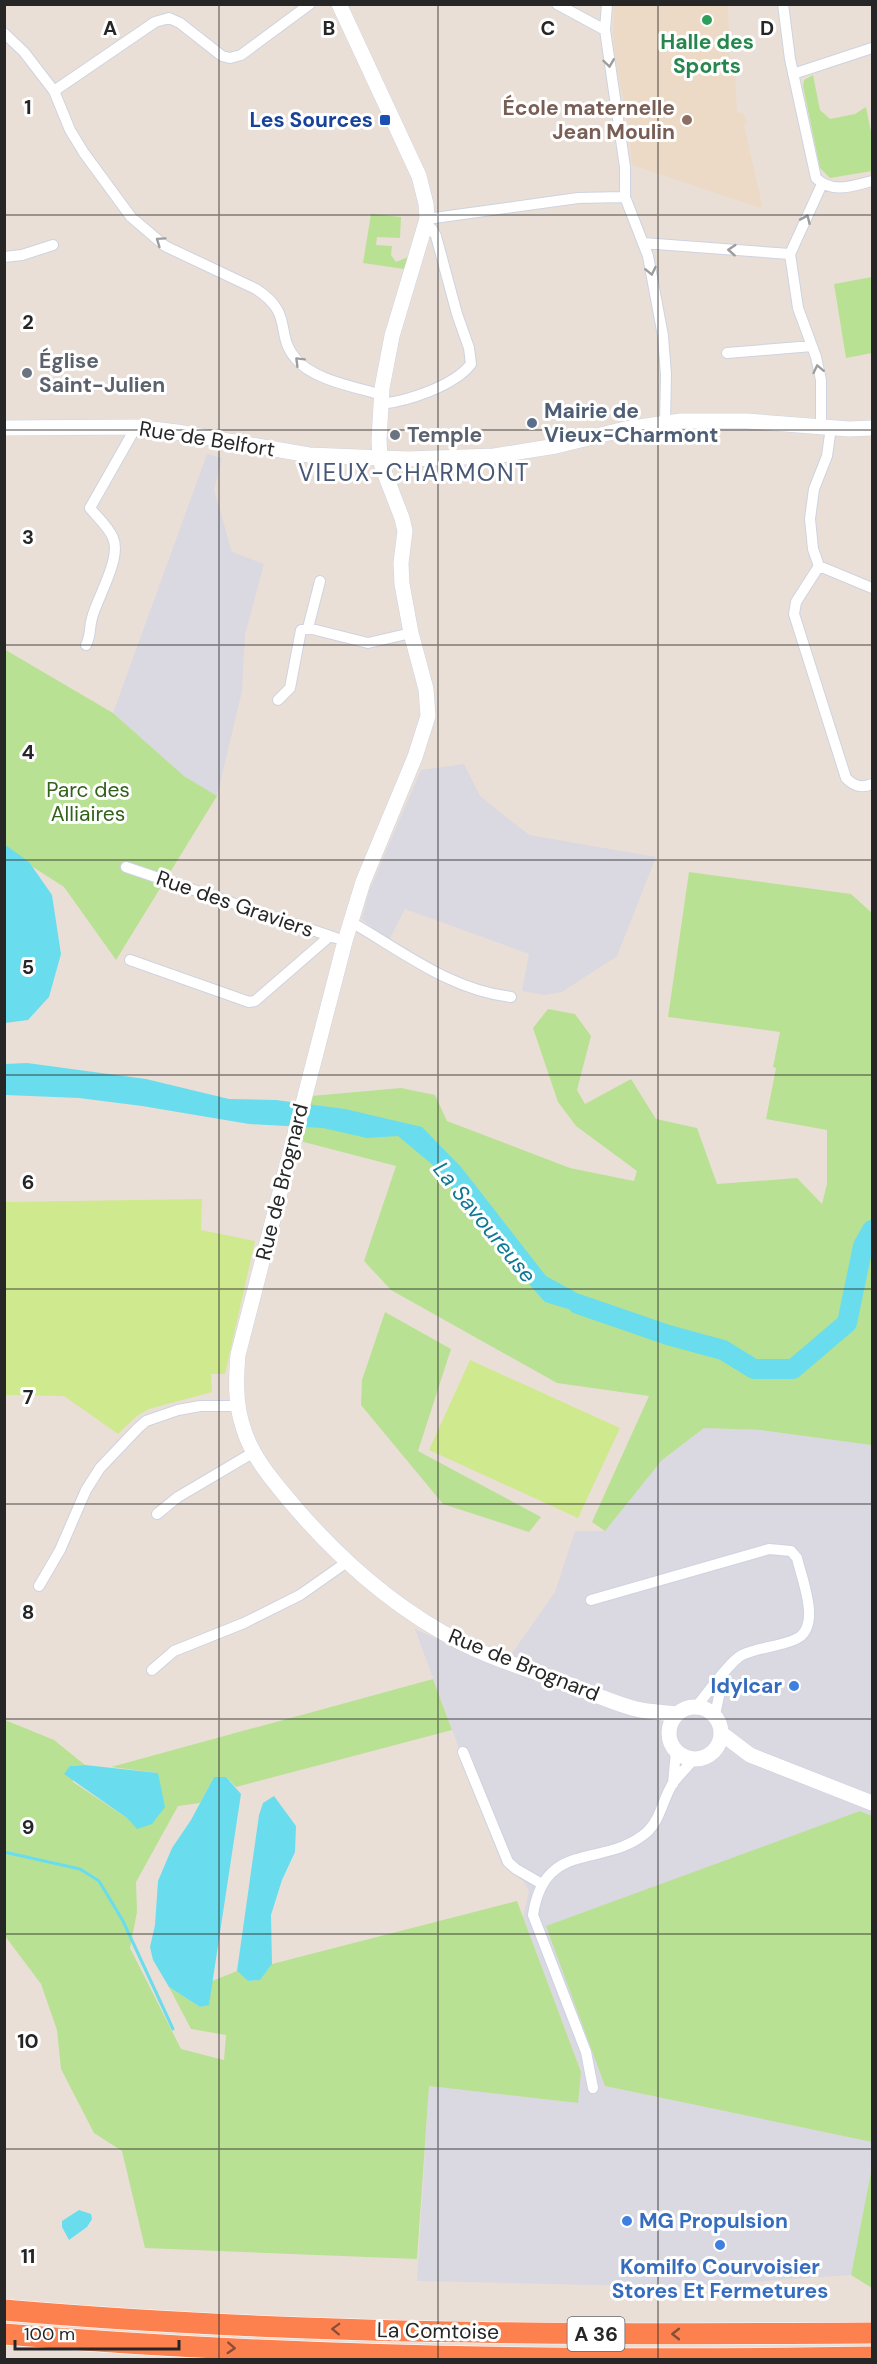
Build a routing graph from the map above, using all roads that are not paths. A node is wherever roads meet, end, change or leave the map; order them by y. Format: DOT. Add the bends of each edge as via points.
graph roads {
  1 [pos="310,4"];
  2 [pos="339,4"];
  3 [pos="557,4"];
  4 [pos="607,4"];
  5 [pos="783,4"];
  6 [pos="605,30"];
  7 [pos="4,33"];
  8 [pos="873,48"];
  9 [pos="793,74"];
  10 [pos="54,91"];
  11 [pos="873,181"];
  12 [pos="822,184"];
  13 [pos="625,196"];
  14 [pos="426,223"];
  15 [pos="643,243"];
  16 [pos="53,245"];
  17 [pos="790,254"];
  18 [pos="4,257"];
  19 [pos="812,346"];
  20 [pos="727,353"];
  21 [pos="382,399"];
  22 [pos="665,423"];
  23 [pos="136,427"];
  24 [pos="826,427"];
  25 [pos="4,428"];
  26 [pos="873,428"];
  27 [pos="380,459"];
  28 [pos="819,566"];
  29 [pos="320,581"];
  30 [pos="869,582"];
  31 [pos="308,628"];
  32 [pos="411,633"];
  33 [pos="86,645"];
  34 [pos="278,700"];
  35 [pos="873,784"];
  36 [pos="126,867"];
  37 [pos="351,922"];
  38 [pos="337,939"];
  39 [pos="130,960"];
  40 [pos="511,997"];
  41 [pos="238,1406"];
  42 [pos="254,1452"];
  43 [pos="158,1514"];
  44 [pos="347,1562"];
  45 [pos="39,1586"];
  46 [pos="591,1600"];
  47 [pos="152,1670"];
  48 [pos="723,1674"];
  49 [pos="696,1707"];
  50 [pos="639,1710"];
  51 [pos="677,1714"];
  52 [pos="715,1715"];
  53 [pos="669,1733"];
  54 [pos="721,1733"];
  55 [pos="676,1751"];
  56 [pos="463,1752"];
  57 [pos="712,1753"];
  58 [pos="750,1755"];
  59 [pos="694,1759"];
  60 [pos="672,1784"];
  61 [pos="873,1803"];
  62 [pos="542,1884"];
  63 [pos="593,2088"];
  64 [pos="4,2310"];
  65 [pos="873,2322"];
  66 [pos="873,2333"];
  67 [pos="4,2334"];
  68 [pos="734,2334"];
  69 [pos="873,2357"];
  70 [pos="618,2359"];
  1 -- 10 [label="street" via="241,55 230,58 180,23 169,18 155,22"];
  2 -- 14 [label="street" via="418,176 426,204"];
  3 -- 6 [label="street"];
  4 -- 6 [label="street"];
  5 -- 9 [label="street"];
  6 -- 13 [label="street, one-way" via="625,167"];
  7 -- 10 [label="street"];
  8 -- 9 [label="street"];
  9 -- 12 [label="street" via="816,178"];
  21 -- 10 [label="street, one-way" via="313,373 291,352 282,316 269,298 165,246 131,217 84,153"];
  11 -- 12 [label="street" via="832,189"];
  17 -- 12 [label="street, one-way"];
  13 -- 14 [label="street" via="578,198"];
  13 -- 15 [label="street"];
  14 -- 21 [label="street" via="392,336"];
  14 -- 21 [label="street" via="436,236 471,364 453,379 420,395 399,402"];
  17 -- 15 [label="street, one-way"];
  15 -- 22 [label="street, one-way" via="663,336"];
  16 -- 18 [label="street"];
  17 -- 19 [label="street" via="798,308"];
  19 -- 20 [label="street"];
  24 -- 19 [label="street, one-way"];
  21 -- 27 [label="street"];
  22 -- 24 [label="street, Rue de Belfort" via="747,421"];
  22 -- 27 [label="street, Rue de Belfort" via="494,456"];
  23 -- 25 [label="street, Rue de Belfort"];
  23 -- 27 [label="street, Rue de Belfort" via="309,455"];
  23 -- 33 [label="street" via="90,508 114,538 115,549"];
  24 -- 26 [label="street, Rue de Belfort"];
  24 -- 28 [label="street" via="827,456 814,489 810,519"];
  27 -- 32 [label="street, Rue de Brognard" via="405,531 402,584"];
  28 -- 30 [label="street"];
  28 -- 35 [label="street" via="796,602 794,614 846,778 853,785"];
  29 -- 31 [label="street"];
  31 -- 32 [label="street" via="368,643"];
  31 -- 34 [label="street" via="301,630 290,688"];
  32 -- 37 [label="street, Rue de Brognard" via="426,689 428,716"];
  36 -- 38 [label="street, Rue des Graviers"];
  37 -- 38 [label="street, Rue de Brognard"];
  37 -- 40 [label="street" via="449,979 483,992"];
  38 -- 39 [label="street" via="249,1002"];
  38 -- 41 [label="street, Rue de Brognard" via="303,1097 238,1355"];
  41 -- 42 [label="street, Rue de Brognard"];
  41 -- 45 [label="street" via="178,1410 146,1421 138,1428 91,1483"];
  42 -- 43 [label="street" via="178,1497"];
  42 -- 44 [label="street, Rue de Brognard" via="300,1513"];
  44 -- 47 [label="street" via="300,1595 174,1651"];
  44 -- 50 [label="street, Rue de Brognard" via="418,1619 464,1644"];
  46 -- 48 [label="street" via="769,1549 791,1551 797,1558 811,1614 808,1626 798,1638 742,1655"];
  48 -- 49 [label="street"];
  48 -- 52 [label="street"];
  49 -- 51 [label="street"];
  49 -- 52 [label="street"];
  50 -- 51 [label="street, Rue de Brognard"];
  50 -- 53 [label="street, Rue de Brognard"];
  51 -- 53 [label="street"];
  52 -- 54 [label="street"];
  53 -- 55 [label="street"];
  54 -- 57 [label="street"];
  54 -- 58 [label="street"];
  55 -- 59 [label="street"];
  55 -- 60 [label="street"];
  56 -- 62 [label="street" via="508,1862"];
  57 -- 58 [label="street"];
  57 -- 59 [label="street"];
  58 -- 61 [label="street"];
  59 -- 60 [label="street"];
  60 -- 62 [label="street" via="654,1824 639,1838 560,1865"];
  62 -- 63 [label="street" via="533,1915 586,2052"];
  68 -- 64 [label="highway, La Comtoise / A 36, one-way" via="305,2328"];
  65 -- 68 [label="highway"];
  66 -- 68 [label="highway, La Comtoise / A 36"];
  67 -- 70 [label="highway, La Comtoise / A 36, one-way" via="292,2351"];
  69 -- 70 [label="highway, La Comtoise / A 36"];
}
